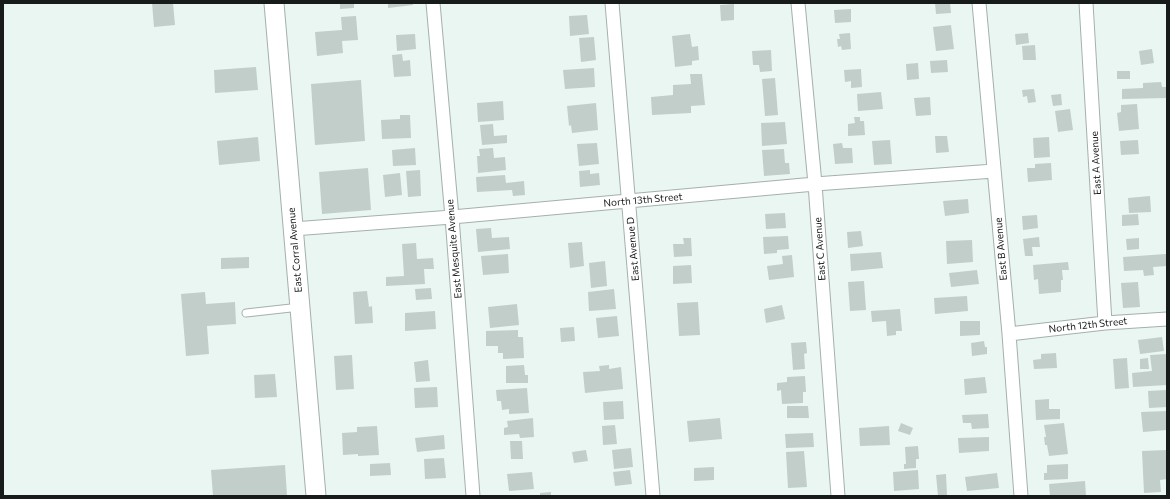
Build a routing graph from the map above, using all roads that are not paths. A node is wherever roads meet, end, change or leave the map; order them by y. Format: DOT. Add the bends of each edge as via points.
graph roads {
  1 [pos="274,3"];
  2 [pos="433,3"];
  3 [pos="612,3"];
  4 [pos="798,3"];
  5 [pos="979,3"];
  6 [pos="1086,3"];
  7 [pos="994,171"];
  8 [pos="815,184"];
  9 [pos="629,201"];
  10 [pos="452,217"];
  11 [pos="293,229"];
  12 [pos="300,307"];
  13 [pos="246,313"];
  14 [pos="1167,318"];
  15 [pos="1105,323"];
  16 [pos="1009,334"];
  17 [pos="316,496"];
  18 [pos="473,496"];
  19 [pos="653,496"];
  20 [pos="838,496"];
  21 [pos="1021,496"];
  1 -- 11 [label="main road, East Corral Avenue"];
  2 -- 10 [label="street, East Mesquite Avenue"];
  3 -- 9 [label="street, East Avenue D"];
  4 -- 8 [label="street, East C Avenue"];
  5 -- 7 [label="street, East B Avenue"];
  6 -- 15 [label="street, East A Avenue"];
  7 -- 8 [label="street, North 13th Street"];
  7 -- 16 [label="street, East B Avenue"];
  8 -- 9 [label="street, North 13th Street"];
  8 -- 20 [label="street, East C Avenue"];
  9 -- 10 [label="street, North 13th Street"];
  9 -- 19 [label="street, East Avenue D"];
  10 -- 11 [label="street, North 13th Street"];
  10 -- 18 [label="street, East Mesquite Avenue"];
  11 -- 12 [label="main road, East Corral Avenue"];
  12 -- 13 [label="lane"];
  12 -- 17 [label="main road, East Corral Avenue"];
  14 -- 15 [label="street, North 12th Street"];
  15 -- 16 [label="street, North 12th Street"];
  16 -- 21 [label="street, East B Avenue"];
}
